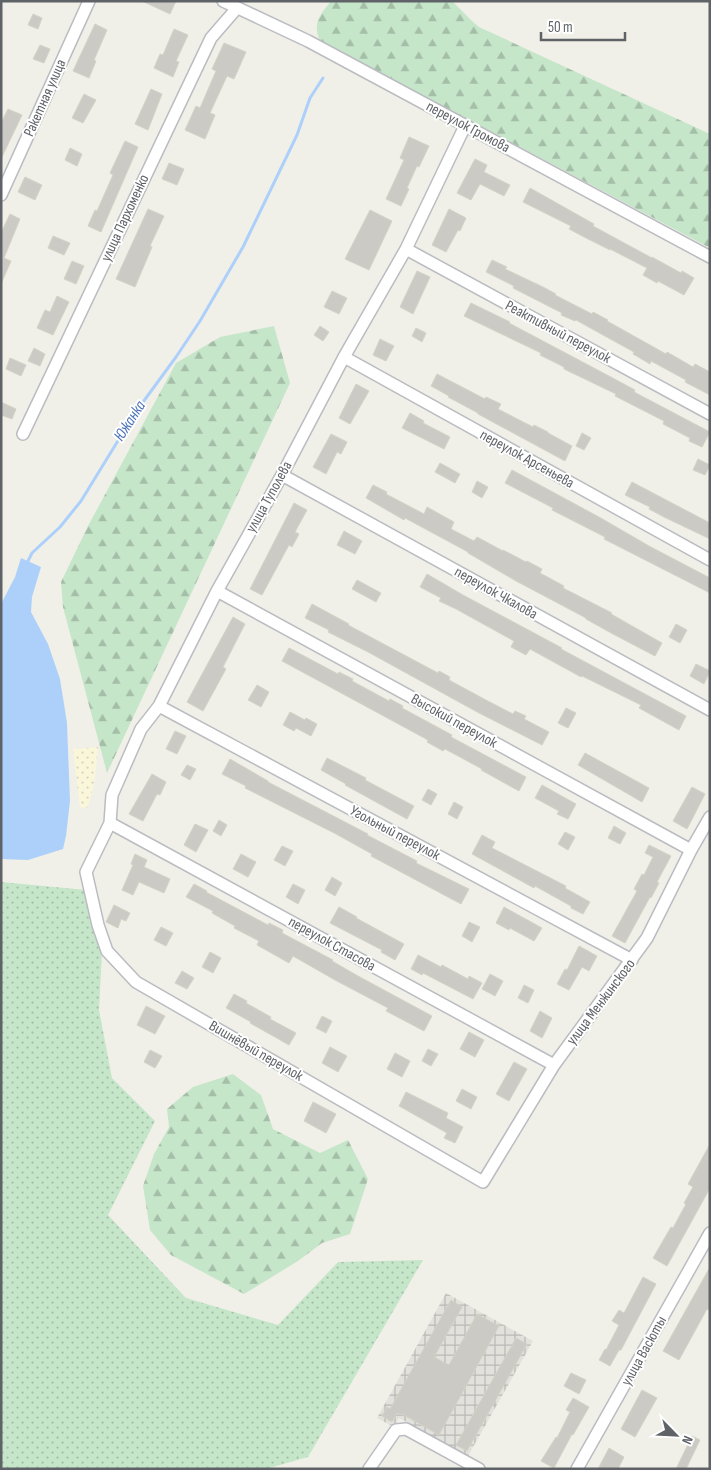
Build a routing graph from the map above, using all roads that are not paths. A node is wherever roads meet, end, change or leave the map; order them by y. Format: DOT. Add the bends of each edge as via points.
graph roads {
  1 [pos="89,1"];
  2 [pos="223,1"];
  3 [pos="238,8"];
  4 [pos="465,126"];
  5 [pos="1,195"];
  6 [pos="406,249"];
  7 [pos="710,257"];
  8 [pos="344,357"];
  9 [pos="710,414"];
  10 [pos="22,434"];
  11 [pos="282,475"];
  12 [pos="710,560"];
  13 [pos="217,591"];
  14 [pos="158,706"];
  15 [pos="710,710"];
  16 [pos="710,817"];
  17 [pos="110,823"];
  18 [pos="691,850"];
  19 [pos="86,872"];
  20 [pos="632,960"];
  21 [pos="554,1065"];
  22 [pos="483,1182"];
  23 [pos="710,1233"];
  24 [pos="369,1469"];
  25 [pos="479,1469"];
  26 [pos="577,1469"];
  1 -- 5 [label="street, Ракетная улица"];
  2 -- 3 [label="street, переулок Громова"];
  3 -- 4 [label="street, переулок Громова" via="308,41"];
  3 -- 10 [label="street, улица Пархоменко" via="211,38"];
  4 -- 6 [label="street, улица Туполева"];
  4 -- 7 [label="street, переулок Громова"];
  6 -- 8 [label="street, улица Туполева"];
  6 -- 9 [label="street, Реактивный переулок"];
  8 -- 11 [label="street, улица Туполева"];
  8 -- 12 [label="street, переулок Арсеньева"];
  11 -- 13 [label="street, улица Туполева"];
  11 -- 15 [label="street, переулок Чкалова"];
  13 -- 14 [label="street, улица Туполева"];
  13 -- 18 [label="street, Высокий переулок"];
  14 -- 17 [label="street, улица Туполева" via="141,729 112,795"];
  14 -- 20 [label="street, Угольный переулок"];
  16 -- 18 [label="street, улица Менжинского"];
  17 -- 19 [label="street, улица Туполева"];
  17 -- 21 [label="street, переулок Стасова"];
  18 -- 20 [label="street, улица Менжинского" via="647,938"];
  19 -- 22 [label="street, Вишнёвый переулок" via="98,925 108,951 136,982"];
  20 -- 21 [label="street, улица Менжинского"];
  21 -- 22 [label="street, улица Менжинского"];
  23 -- 26 [label="street, улица Васюты"];
  24 -- 25 [label="street" via="396,1430 406,1429"];
}
